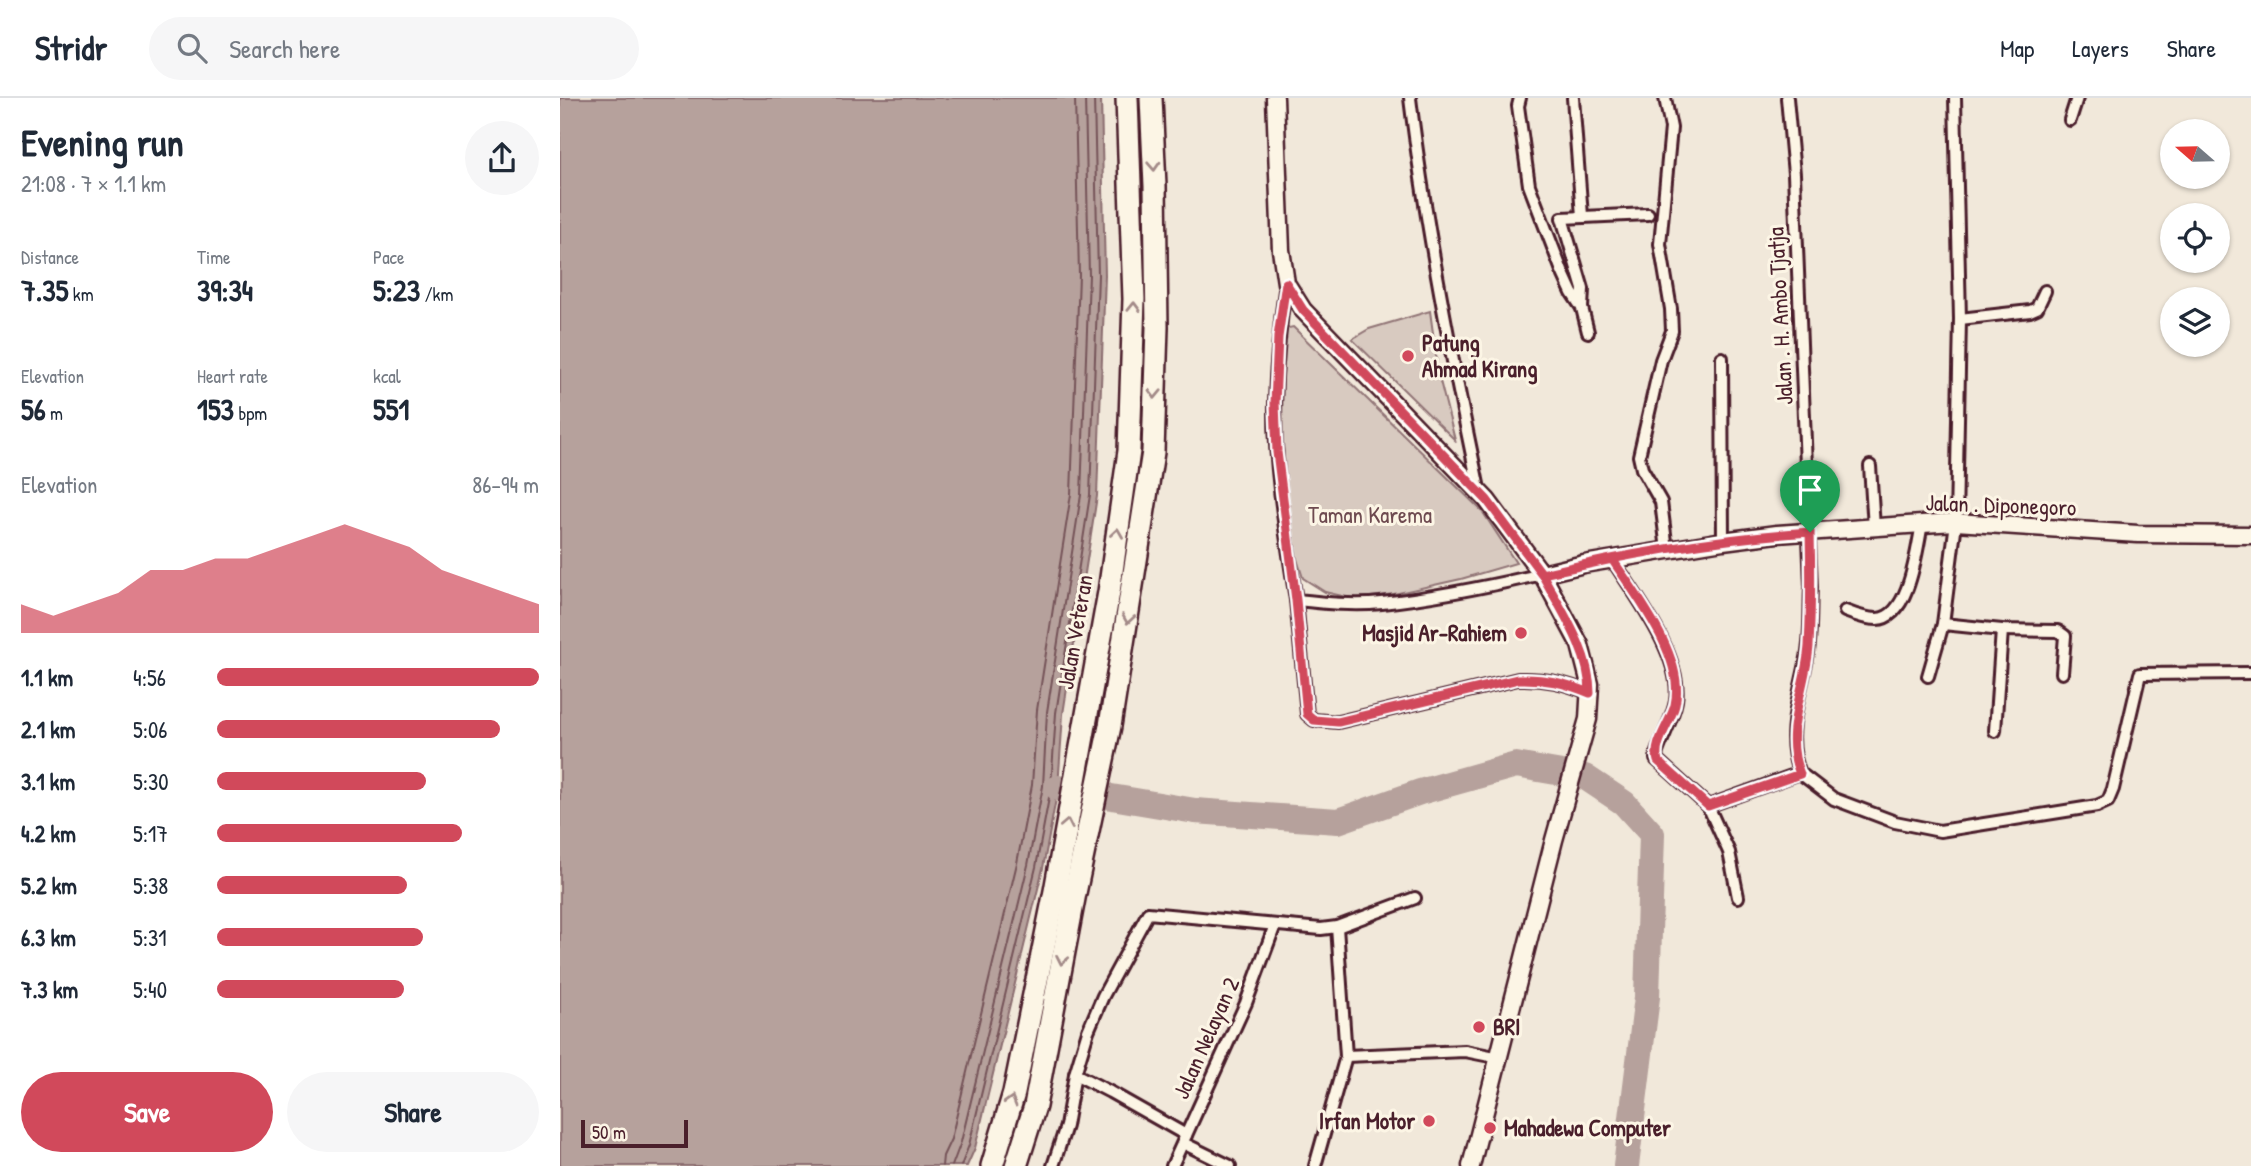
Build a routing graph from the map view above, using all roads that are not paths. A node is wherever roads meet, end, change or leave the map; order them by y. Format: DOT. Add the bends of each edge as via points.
graph roads {
  1 [pos="1127,98"];
  2 [pos="1151,98"];
  3 [pos="1275,98"];
  4 [pos="1410,98"];
  5 [pos="1520,98"];
  6 [pos="1573,98"];
  7 [pos="1665,98"];
  8 [pos="1787,98"];
  9 [pos="1955,98"];
  10 [pos="2077,98"];
  11 [pos="2070,120"];
  12 [pos="1648,214"];
  13 [pos="1583,216"];
  14 [pos="1562,218"];
  15 [pos="1546,224"];
  16 [pos="1286,283"];
  17 [pos="2045,291"];
  18 [pos="1582,308"];
  19 [pos="1960,319"];
  20 [pos="1588,332"];
  21 [pos="1722,358"];
  22 [pos="1870,466"];
  23 [pos="1479,492"];
  24 [pos="1956,522"];
  25 [pos="1922,524"];
  26 [pos="1874,528"];
  27 [pos="1810,532"];
  28 [pos="2251,535"];
  29 [pos="1723,541"];
  30 [pos="1667,550"];
  31 [pos="1612,559"];
  32 [pos="1542,574"];
  33 [pos="1296,600"];
  34 [pos="1845,611"];
  35 [pos="1943,624"];
  36 [pos="2002,631"];
  37 [pos="2062,673"];
  38 [pos="2251,673"];
  39 [pos="1928,676"];
  40 [pos="1590,693"];
  41 [pos="1995,730"];
  42 [pos="1800,774"];
  43 [pos="1708,806"];
  44 [pos="1065,892"];
  45 [pos="1738,897"];
  46 [pos="1415,898"];
  47 [pos="1275,925"];
  48 [pos="1337,927"];
  49 [pos="1346,1056"];
  50 [pos="1500,1058"];
  51 [pos="1075,1074"];
  52 [pos="1185,1139"];
  53 [pos="992,1166"];
  54 [pos="1016,1166"];
  55 [pos="1053,1166"];
  56 [pos="1172,1166"];
  57 [pos="1230,1166"];
  58 [pos="1315,1166"];
  59 [pos="1471,1166"];
  44 -- 1 [label="highway, Jalan Veteran, one-way" via="1086,721 1129,451 1134,299"];
  2 -- 44 [label="highway, Jalan Veteran, one-way" via="1157,327 1153,452 1110,726"];
  3 -- 16 [label="main road"];
  4 -- 23 [label="street"];
  5 -- 15 [label="street" via="1529,185"];
  6 -- 13 [label="street"];
  7 -- 30 [label="street" via="1671,128 1660,244 1672,331 1639,456 1661,502"];
  8 -- 27 [label="street, Jalan . H. Ambo Tjatja"];
  9 -- 19 [label="street"];
  10 -- 11 [label="street"];
  12 -- 13 [label="street"];
  13 -- 14 [label="street"];
  14 -- 15 [label="street"];
  14 -- 18 [label="street" via="1583,289"];
  15 -- 18 [label="street" via="1567,282"];
  16 -- 23 [label="main road" via="1303,310"];
  16 -- 33 [label="street" via="1275,415"];
  17 -- 19 [label="street" via="2031,311"];
  18 -- 20 [label="street"];
  19 -- 24 [label="street"];
  21 -- 29 [label="street"];
  22 -- 26 [label="street"];
  23 -- 32 [label="main road"];
  24 -- 25 [label="main road, Jalan . Diponegoro"];
  24 -- 28 [label="main road, Jalan . Diponegoro" via="2138,534"];
  24 -- 35 [label="street"];
  25 -- 26 [label="main road, Jalan . Diponegoro"];
  25 -- 34 [label="street" via="1913,572 1899,605 1878,619"];
  26 -- 27 [label="main road, Jalan . Diponegoro"];
  27 -- 29 [label="main road, Jalan . Diponegoro"];
  27 -- 42 [label="street, Jalan . H. Ambo Tjatja" via="1809,649 1793,734"];
  29 -- 30 [label="main road, Jalan . Diponegoro"];
  30 -- 31 [label="main road, Jalan . Diponegoro"];
  31 -- 32 [label="main road, Jalan . Diponegoro"];
  31 -- 43 [label="street" via="1675,667 1676,704 1656,759"];
  32 -- 33 [label="street" via="1382,603"];
  32 -- 40 [label="main road" via="1580,645"];
  33 -- 40 [label="street" via="1307,714 1314,720 1338,722 1518,679 1557,681"];
  35 -- 36 [label="street"];
  35 -- 39 [label="street"];
  36 -- 37 [label="street" via="2063,634"];
  36 -- 41 [label="street"];
  38 -- 42 [label="street" via="2140,674 2113,789 2108,801 2097,806 1940,831 1895,822 1834,799"];
  40 -- 50 [label="main road" via="1588,719"];
  42 -- 43 [label="street"];
  43 -- 45 [label="street" via="1729,852"];
  53 -- 44 [label="highway, Jalan Veteran, one-way"];
  44 -- 54 [label="highway, Jalan Veteran, one-way" via="1035,1106"];
  46 -- 48 [label="street"];
  47 -- 48 [label="street"];
  47 -- 51 [label="street" via="1148,913 1103,996"];
  47 -- 52 [label="street, Jalan Nelayan 2" via="1246,1003"];
  48 -- 49 [label="street"];
  49 -- 50 [label="street" via="1465,1051"];
  49 -- 58 [label="street"];
  50 -- 59 [label="main road"];
  51 -- 52 [label="street"];
  51 -- 55 [label="street"];
  52 -- 56 [label="street, Jalan Nelayan 2"];
  52 -- 57 [label="street"];
}
